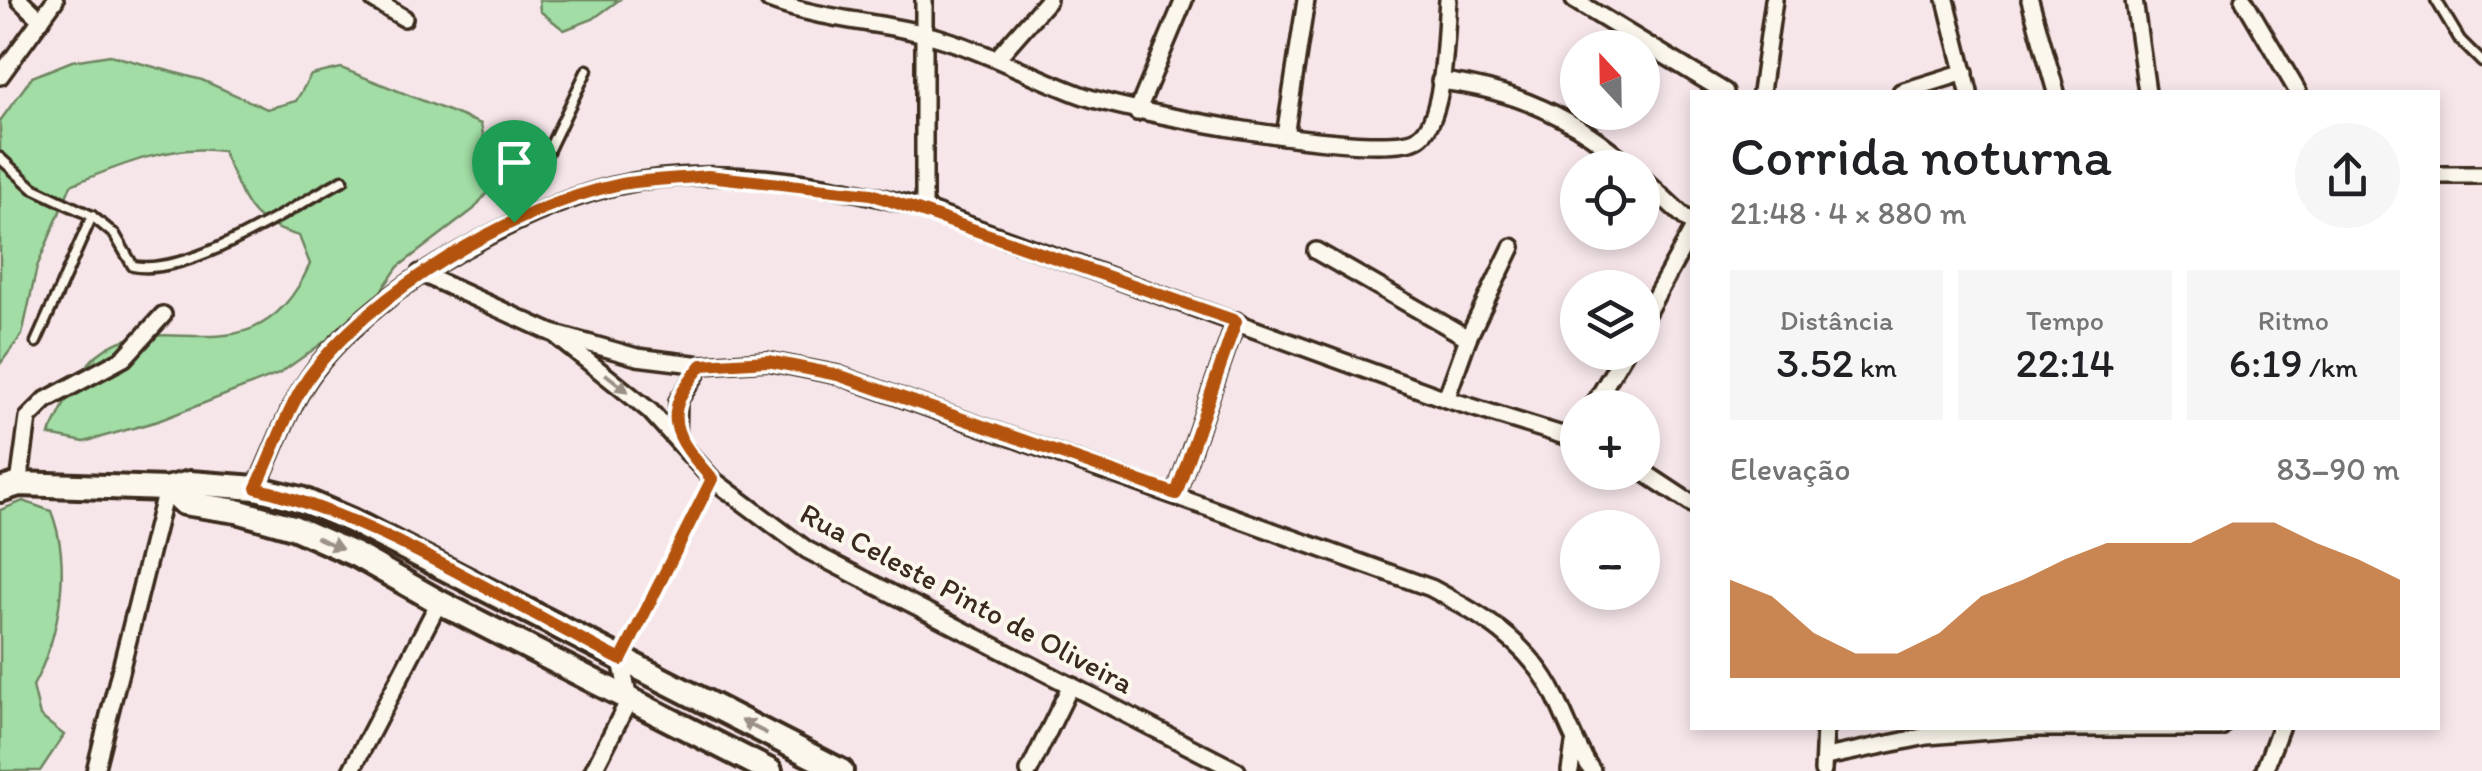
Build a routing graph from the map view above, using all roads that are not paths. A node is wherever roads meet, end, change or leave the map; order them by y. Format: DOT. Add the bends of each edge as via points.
graph roads {
  1 [pos="20,0"];
  2 [pos="55,0"];
  3 [pos="374,0"];
  4 [pos="769,0"];
  5 [pos="924,0"];
  6 [pos="1048,0"];
  7 [pos="1184,0"];
  8 [pos="1306,0"];
  9 [pos="1448,0"];
  10 [pos="1574,0"];
  11 [pos="1774,0"];
  12 [pos="1946,0"];
  13 [pos="2030,0"];
  14 [pos="2134,0"];
  15 [pos="2244,0"];
  16 [pos="2436,0"];
  17 [pos="789,4"];
  18 [pos="404,18"];
  19 [pos="41,20"];
  20 [pos="926,34"];
  21 [pos="998,56"];
  22 [pos="2482,62"];
  23 [pos="587,70"];
  24 [pos="1965,72"];
  25 [pos="0,76"];
  26 [pos="1440,80"];
  27 [pos="1722,90"];
  28 [pos="1761,90"];
  29 [pos="1907,90"];
  30 [pos="1970,90"];
  31 [pos="2055,90"];
  32 [pos="2147,90"];
  33 [pos="2297,90"];
  34 [pos="1137,112"];
  35 [pos="1285,136"];
  36 [pos="1611,150"];
  37 [pos="0,158"];
  38 [pos="2440,175"];
  39 [pos="2482,175"];
  40 [pos="343,180"];
  41 [pos="1660,196"];
  42 [pos="924,209"];
  43 [pos="92,216"];
  44 [pos="514,222"];
  45 [pos="1690,226"];
  46 [pos="1690,232"];
  47 [pos="1512,247"];
  48 [pos="1316,251"];
  49 [pos="420,273"];
  50 [pos="1660,287"];
  51 [pos="163,315"];
  52 [pos="1236,321"];
  53 [pos="552,333"];
  54 [pos="1468,338"];
  55 [pos="36,342"];
  56 [pos="702,365"];
  57 [pos="1446,400"];
  58 [pos="1560,432"];
  59 [pos="677,440"];
  60 [pos="1660,482"];
  61 [pos="10,487"];
  62 [pos="256,488"];
  63 [pos="166,489"];
  64 [pos="1176,494"];
  65 [pos="1690,503"];
  66 [pos="439,602"];
  67 [pos="621,660"];
  68 [pos="1071,685"];
  69 [pos="629,700"];
  70 [pos="1825,730"];
  71 [pos="1992,730"];
  72 [pos="2279,730"];
  73 [pos="1574,744"];
  74 [pos="1825,764"];
  75 [pos="95,771"];
  76 [pos="351,771"];
  77 [pos="593,771"];
  78 [pos="770,771"];
  79 [pos="841,771"];
  80 [pos="1028,771"];
  81 [pos="1237,771"];
  82 [pos="1570,771"];
  83 [pos="1592,771"];
  84 [pos="2264,771"];
  1 -- 19 [label="street"];
  2 -- 19 [label="street"];
  3 -- 18 [label="street"];
  4 -- 17 [label="street"];
  5 -- 20 [label="street"];
  6 -- 21 [label="street"];
  7 -- 34 [label="street"];
  8 -- 35 [label="street"];
  9 -- 26 [label="street"];
  10 -- 27 [label="street"];
  11 -- 28 [label="street"];
  12 -- 24 [label="street"];
  13 -- 31 [label="street"];
  14 -- 32 [label="street"];
  15 -- 33 [label="street"];
  16 -- 22 [label="lane"];
  17 -- 20 [label="street"];
  19 -- 25 [label="street"];
  20 -- 21 [label="street"];
  20 -- 42 [label="street"];
  21 -- 34 [label="street" via="1080,95"];
  23 -- 44 [label="lane"];
  24 -- 29 [label="street"];
  24 -- 30 [label="street"];
  26 -- 35 [label="street" via="1432,122 1418,138 1393,145"];
  26 -- 36 [label="street" via="1534,103"];
  34 -- 35 [label="street"];
  37 -- 43 [label="lane" via="32,188"];
  38 -- 39 [label="street"];
  40 -- 43 [label="lane" via="212,250 148,269 133,266 116,235"];
  41 -- 45 [label="street"];
  42 -- 44 [label="street" via="871,194 708,176 616,186"];
  42 -- 52 [label="street"];
  43 -- 55 [label="lane"];
  44 -- 49 [label="street"];
  46 -- 50 [label="street"];
  47 -- 54 [label="street"];
  48 -- 54 [label="street"];
  49 -- 53 [label="street"];
  49 -- 62 [label="street" via="309,378"];
  51 -- 61 [label="street" via="124,358 46,400 28,418"];
  52 -- 57 [label="street"];
  52 -- 64 [label="street"];
  53 -- 56 [label="street"];
  53 -- 59 [label="street, Rua Celeste Pinto de Oliveira, one-way" via="638,400"];
  54 -- 57 [label="street"];
  56 -- 59 [label="street" via="678,401"];
  56 -- 64 [label="street" via="768,361 838,375"];
  57 -- 58 [label="street"];
  59 -- 68 [label="street, Rua Celeste Pinto de Oliveira" via="712,479 807,550"];
  60 -- 65 [label="street"];
  61 -- 63 [label="street"];
  62 -- 63 [label="street" via="190,483"];
  62 -- 67 [label="street" via="352,521"];
  63 -- 66 [label="street, one-way" via="184,503 294,527"];
  63 -- 75 [label="street"];
  64 -- 73 [label="street" via="1432,588 1486,617 1522,649 1553,692"];
  66 -- 69 [label="street"];
  66 -- 76 [label="street"];
  67 -- 69 [label="street"];
  79 -- 67 [label="street, one-way"];
  68 -- 80 [label="street"];
  68 -- 81 [label="street, Rua Celeste Pinto de Oliveira"];
  69 -- 77 [label="street"];
  69 -- 78 [label="street"];
  70 -- 74 [label="street"];
  71 -- 74 [label="street" via="1927,736"];
  72 -- 84 [label="street"];
  73 -- 82 [label="street"];
  73 -- 83 [label="street"];
}
